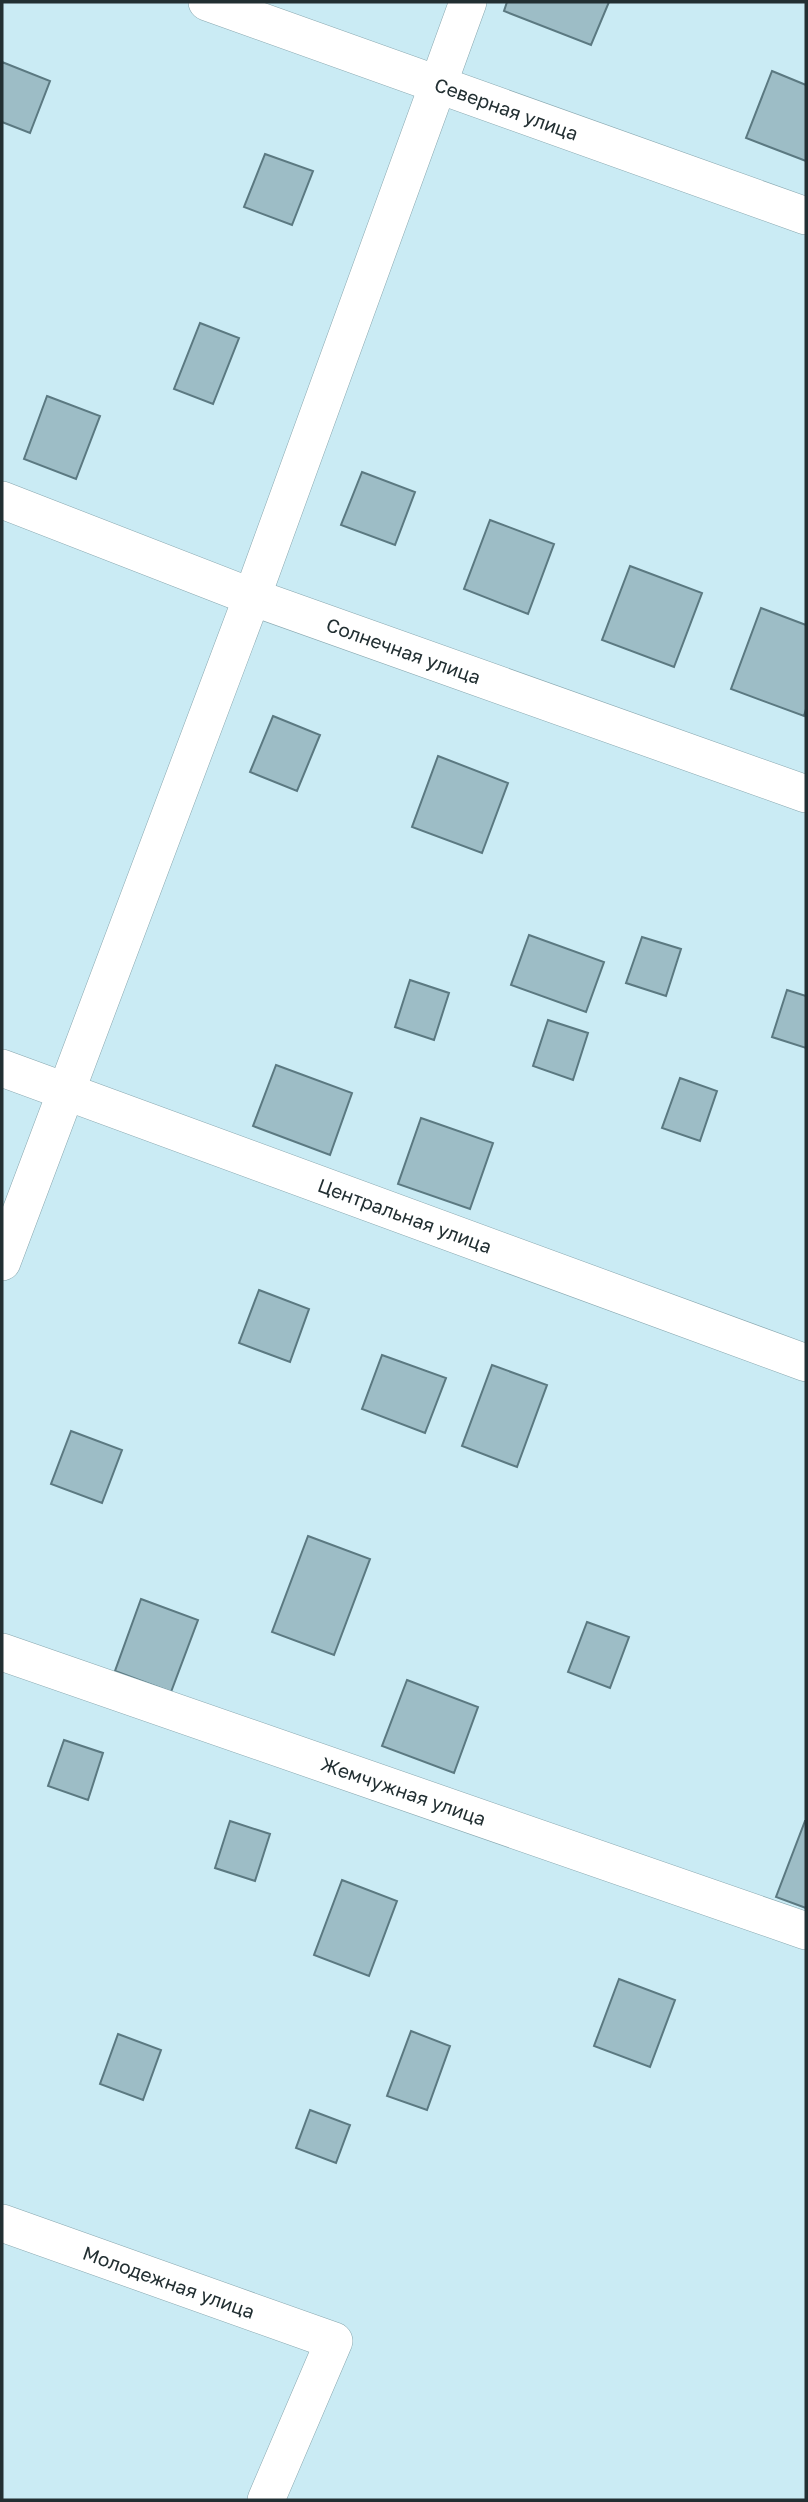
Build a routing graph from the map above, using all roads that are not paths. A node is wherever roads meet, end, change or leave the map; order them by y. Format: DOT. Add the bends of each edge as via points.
graph roads {
  1 [pos="208,2"];
  2 [pos="468,2"];
  3 [pos="439,86"];
  4 [pos="806,216"];
  5 [pos="2,500"];
  6 [pos="252,597"];
  7 [pos="806,794"];
  8 [pos="2,1068"];
  9 [pos="65,1092"];
  10 [pos="2,1262"];
  11 [pos="806,1363"];
  12 [pos="2,1652"];
  13 [pos="806,1931"];
  14 [pos="2,2222"];
  15 [pos="266,2500"];
  1 -- 3 [label="street, Северная улица"];
  2 -- 3 [label="street"];
  3 -- 4 [label="street, Северная улица"];
  3 -- 6 [label="street"];
  5 -- 6 [label="street, Солнечная улица"];
  6 -- 7 [label="street, Солнечная улица"];
  6 -- 9 [label="street"];
  8 -- 9 [label="street, Центральная улица"];
  9 -- 10 [label="street"];
  9 -- 11 [label="street, Центральная улица"];
  12 -- 13 [label="street, Жемчужная улица"];
  14 -- 15 [label="street, Молодежная улица" via="334,2341"];
}
